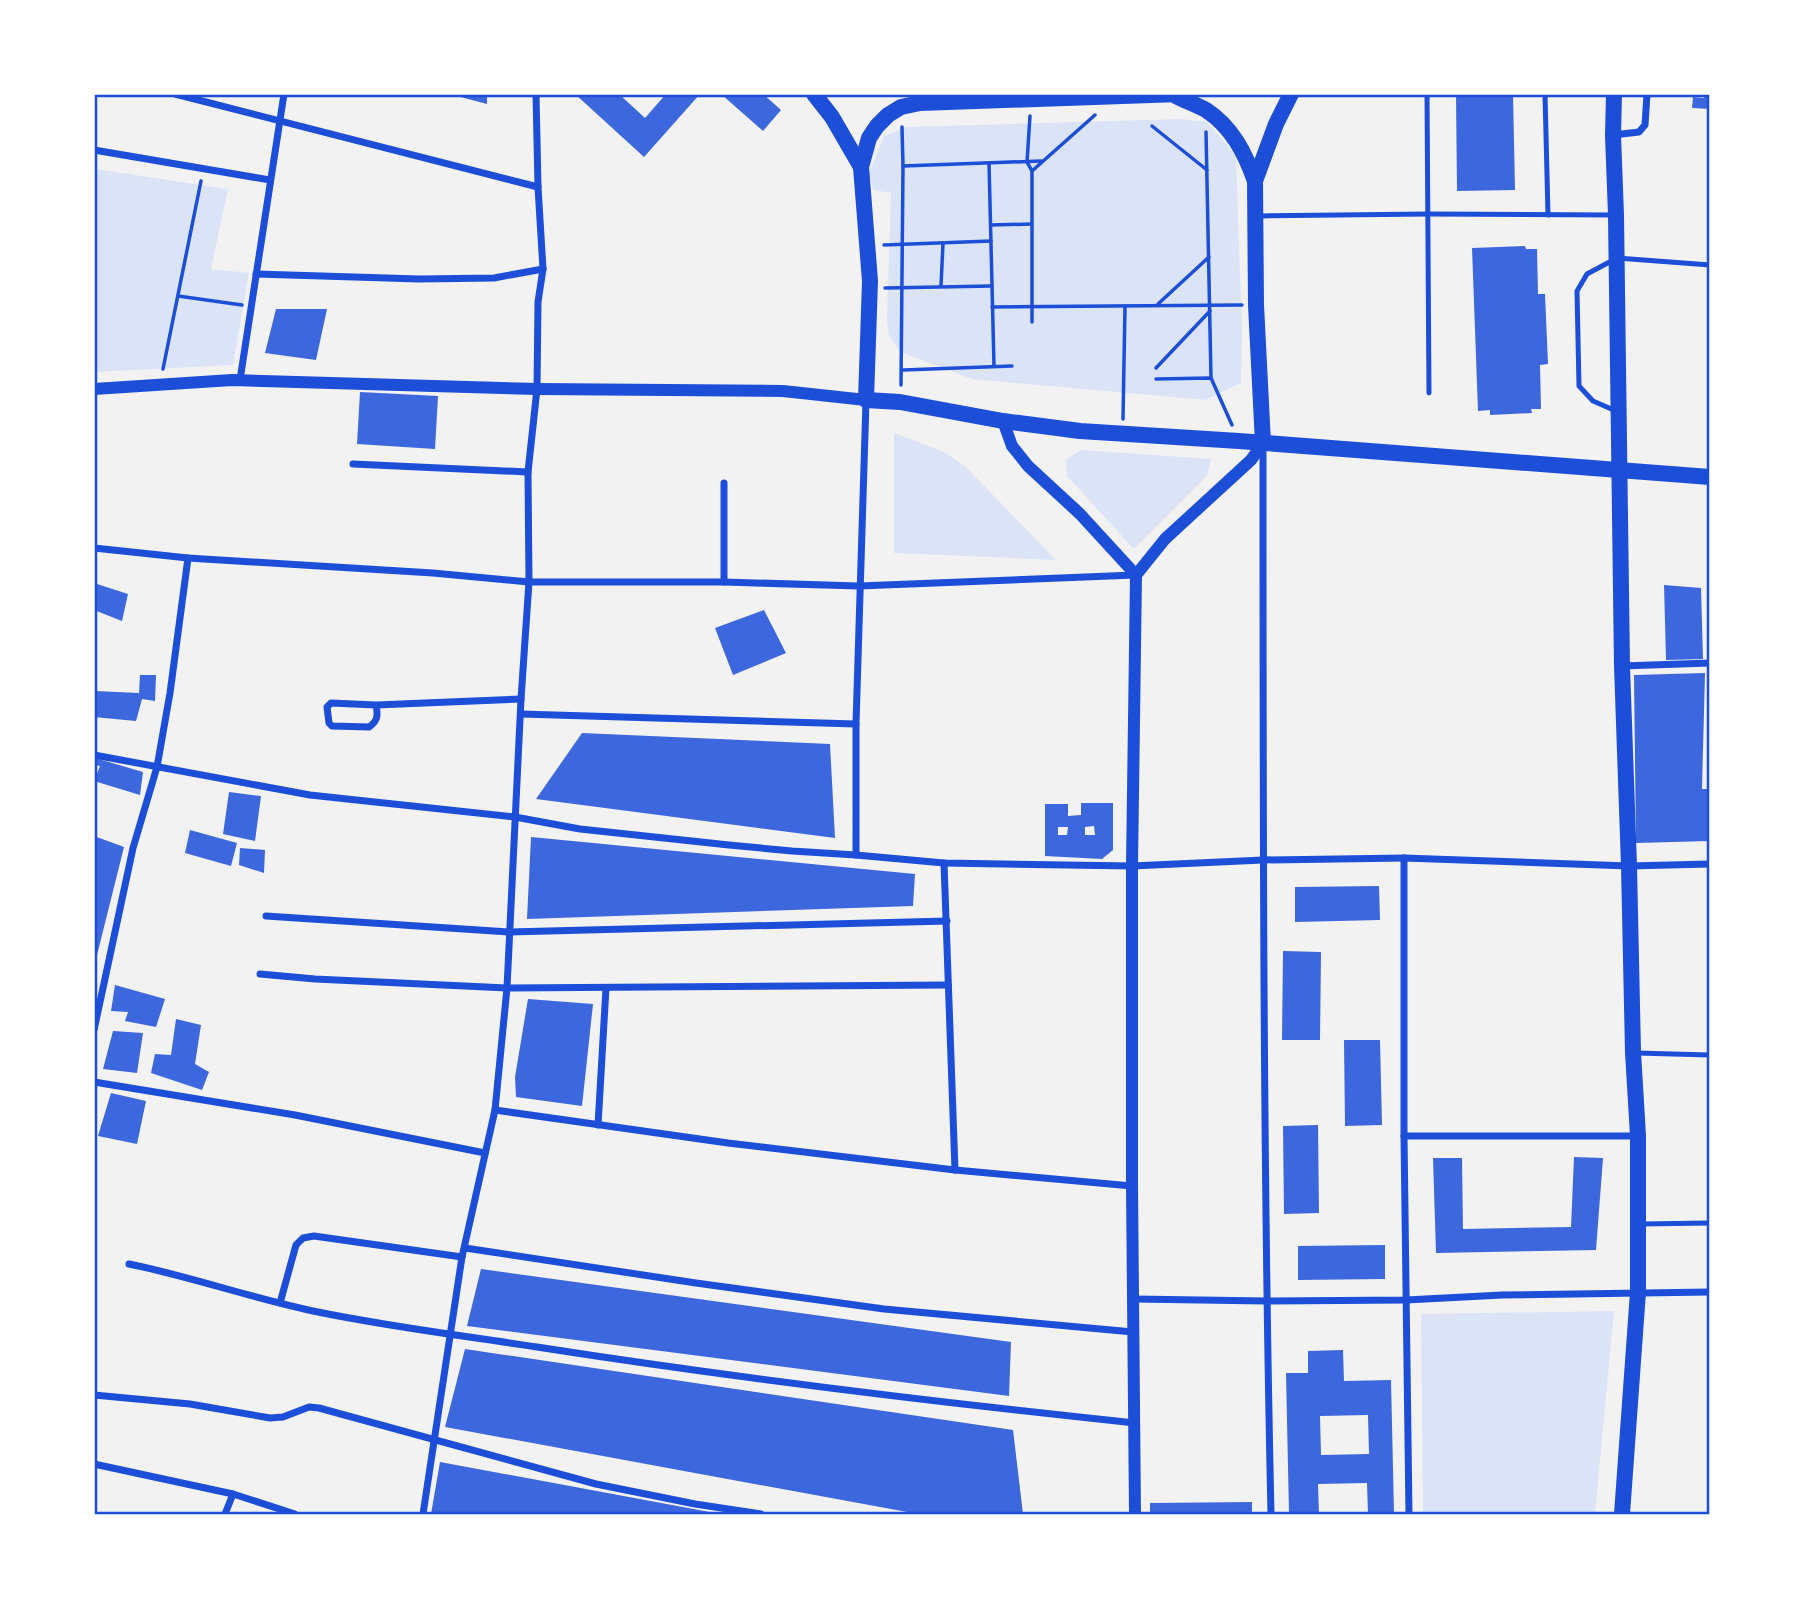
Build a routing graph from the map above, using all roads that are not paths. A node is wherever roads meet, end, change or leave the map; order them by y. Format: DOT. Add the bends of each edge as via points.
graph roads {
  1 [pos="175,94"];
  2 [pos="284,94"];
  3 [pos="536,94"];
  4 [pos="814,94"];
  5 [pos="1291,94"];
  6 [pos="1427,94"];
  7 [pos="1545,94"];
  8 [pos="1614,94"];
  9 [pos="1647,94"];
  10 [pos="1178,95"];
  11 [pos="901,101"];
  12 [pos="280,120"];
  13 [pos="1613,135"];
  14 [pos="94,150"];
  15 [pos="860,167"];
  16 [pos="270,180"];
  17 [pos="1255,181"];
  18 [pos="538,187"];
  19 [pos="1428,214"];
  20 [pos="1548,215"];
  21 [pos="1616,215"];
  22 [pos="1254,216"];
  23 [pos="1617,258"];
  24 [pos="1710,265"];
  25 [pos="542,269"];
  26 [pos="256,274"];
  27 [pos="240,380"];
  28 [pos="537,388"];
  29 [pos="94,389"];
  30 [pos="1429,393"];
  31 [pos="866,400"];
  32 [pos="1619,412"];
  33 [pos="1003,421"];
  34 [pos="1263,443"];
  35 [pos="353,464"];
  36 [pos="1620,471"];
  37 [pos="528,472"];
  38 [pos="1710,477"];
  39 [pos="724,483"];
  40 [pos="94,548"];
  41 [pos="188,558"];
  42 [pos="1136,575"];
  43 [pos="529,582"];
  44 [pos="724,582"];
  45 [pos="859,586"];
  46 [pos="1710,663"];
  47 [pos="1622,666"];
  48 [pos="521,699"];
  49 [pos="376,705"];
  50 [pos="522,714"];
  51 [pos="856,724"];
  52 [pos="94,755"];
  53 [pos="157,767"];
  54 [pos="515,817"];
  55 [pos="856,855"];
  56 [pos="1404,858"];
  57 [pos="1263,860"];
  58 [pos="944,863"];
  59 [pos="1710,864"];
  60 [pos="1132,866"];
  61 [pos="1629,866"];
  62 [pos="266,916"];
  63 [pos="947,921"];
  64 [pos="509,932"];
  65 [pos="260,974"];
  66 [pos="948,985"];
  67 [pos="507,988"];
  68 [pos="606,988"];
  69 [pos="94,1030"];
  70 [pos="1633,1052"];
  71 [pos="1710,1055"];
  72 [pos="94,1082"];
  73 [pos="495,1110"];
  74 [pos="598,1125"];
  75 [pos="1404,1136"];
  76 [pos="1638,1136"];
  77 [pos="485,1153"];
  78 [pos="955,1170"];
  79 [pos="1132,1186"];
  80 [pos="1710,1223"];
  81 [pos="1637,1224"];
  82 [pos="465,1248"];
  83 [pos="462,1257"];
  84 [pos="129,1264"];
  85 [pos="1638,1292"];
  86 [pos="1710,1292"];
  87 [pos="1134,1298"];
  88 [pos="1266,1300"];
  89 [pos="1406,1300"];
  90 [pos="280,1303"];
  91 [pos="1134,1332"];
  92 [pos="450,1334"];
  93 [pos="94,1395"];
  94 [pos="1135,1423"];
  95 [pos="434,1440"];
  96 [pos="94,1464"];
  97 [pos="233,1494"];
  98 [pos="225,1514"];
  99 [pos="295,1514"];
  100 [pos="423,1514"];
  101 [pos="761,1514"];
  102 [pos="1135,1514"];
  103 [pos="1271,1514"];
  104 [pos="1409,1514"];
  105 [pos="1622,1514"];
  1 -- 12 [label="street"];
  2 -- 12 [label="street"];
  3 -- 18 [label="street"];
  4 -- 15 [label="main road"];
  5 -- 17 [label="main road"];
  6 -- 19 [label="lane"];
  7 -- 20 [label="lane"];
  8 -- 13 [label="main road"];
  9 -- 13 [label="street" via="1645,125 1639,132"];
  10 -- 11 [label="main road"];
  10 -- 17 [label="main road" via="1206,110 1234,136"];
  11 -- 15 [label="main road" via="869,138"];
  12 -- 16 [label="street"];
  12 -- 18 [label="street"];
  13 -- 21 [label="main road"];
  14 -- 16 [label="street"];
  15 -- 31 [label="main road" via="869,288"];
  16 -- 26 [label="street"];
  17 -- 22 [label="main road"];
  18 -- 25 [label="street"];
  19 -- 20 [label="lane"];
  19 -- 22 [label="lane"];
  19 -- 30 [label="lane"];
  20 -- 21 [label="lane"];
  21 -- 23 [label="main road"];
  22 -- 34 [label="main road"];
  23 -- 24 [label="lane"];
  23 -- 32 [label="main road"];
  23 -- 32 [label="lane" via="1587,274 1577,291 1577,304 1579,386 1593,401"];
  25 -- 26 [label="street" via="494,278"];
  25 -- 28 [label="street"];
  26 -- 27 [label="street"];
  27 -- 28 [label="street"];
  27 -- 29 [label="street"];
  28 -- 31 [label="street" via="783,391"];
  28 -- 37 [label="street"];
  31 -- 33 [label="main road"];
  31 -- 45 [label="street"];
  32 -- 36 [label="main road"];
  33 -- 34 [label="main road" via="1080,432"];
  33 -- 42 [label="street" via="1012,446 1028,466"];
  34 -- 36 [label="main road"];
  34 -- 42 [label="street" via="1165,538"];
  34 -- 57 [label="street"];
  35 -- 37 [label="street"];
  36 -- 38 [label="main road"];
  36 -- 47 [label="main road"];
  37 -- 43 [label="street"];
  39 -- 44 [label="street"];
  40 -- 41 [label="street"];
  41 -- 43 [label="street"];
  41 -- 53 [label="street"];
  42 -- 45 [label="street"];
  42 -- 60 [label="street"];
  43 -- 44 [label="street"];
  43 -- 48 [label="street"];
  44 -- 45 [label="street"];
  45 -- 51 [label="street"];
  46 -- 47 [label="street"];
  47 -- 61 [label="main road"];
  48 -- 49 [label="street"];
  48 -- 50 [label="street"];
  49 -- 49 [label="street" via="328,704 330,725 369,727 378,715"];
  50 -- 51 [label="street"];
  50 -- 54 [label="street"];
  51 -- 55 [label="street"];
  52 -- 53 [label="street"];
  53 -- 54 [label="street" via="310,795"];
  53 -- 69 [label="street" via="133,848"];
  54 -- 55 [label="street" via="580,829"];
  54 -- 64 [label="street"];
  55 -- 58 [label="street"];
  56 -- 57 [label="street"];
  56 -- 61 [label="street"];
  56 -- 75 [label="street"];
  57 -- 60 [label="street"];
  57 -- 88 [label="street"];
  58 -- 60 [label="street"];
  58 -- 63 [label="street"];
  59 -- 61 [label="street"];
  60 -- 79 [label="street"];
  61 -- 70 [label="main road"];
  62 -- 64 [label="street"];
  63 -- 64 [label="street"];
  63 -- 66 [label="street"];
  64 -- 67 [label="street"];
  65 -- 67 [label="street"];
  66 -- 68 [label="street"];
  66 -- 78 [label="street"];
  67 -- 68 [label="street"];
  67 -- 73 [label="street"];
  68 -- 74 [label="street"];
  70 -- 71 [label="lane"];
  70 -- 76 [label="main road"];
  72 -- 77 [label="street"];
  73 -- 74 [label="street"];
  73 -- 77 [label="street"];
  74 -- 78 [label="street"];
  75 -- 76 [label="street"];
  75 -- 89 [label="street"];
  76 -- 81 [label="main road"];
  77 -- 82 [label="street"];
  78 -- 79 [label="street"];
  79 -- 87 [label="street"];
  80 -- 81 [label="lane"];
  81 -- 85 [label="main road"];
  82 -- 83 [label="street"];
  82 -- 91 [label="street" via="884,1309"];
  83 -- 90 [label="street" via="303,1238 296,1245"];
  83 -- 92 [label="street"];
  84 -- 90 [label="street"];
  85 -- 86 [label="street"];
  85 -- 89 [label="street"];
  85 -- 105 [label="main road"];
  87 -- 88 [label="street"];
  87 -- 91 [label="street"];
  88 -- 89 [label="street"];
  88 -- 103 [label="street"];
  89 -- 104 [label="street"];
  90 -- 92 [label="street"];
  91 -- 94 [label="street"];
  92 -- 94 [label="street" via="673,1368"];
  92 -- 95 [label="street"];
  93 -- 95 [label="street" via="190,1404 270,1419 309,1407"];
  94 -- 102 [label="street"];
  95 -- 100 [label="street"];
  95 -- 101 [label="street" via="596,1484"];
  96 -- 97 [label="street"];
  97 -- 98 [label="street"];
  97 -- 99 [label="street"];
}
